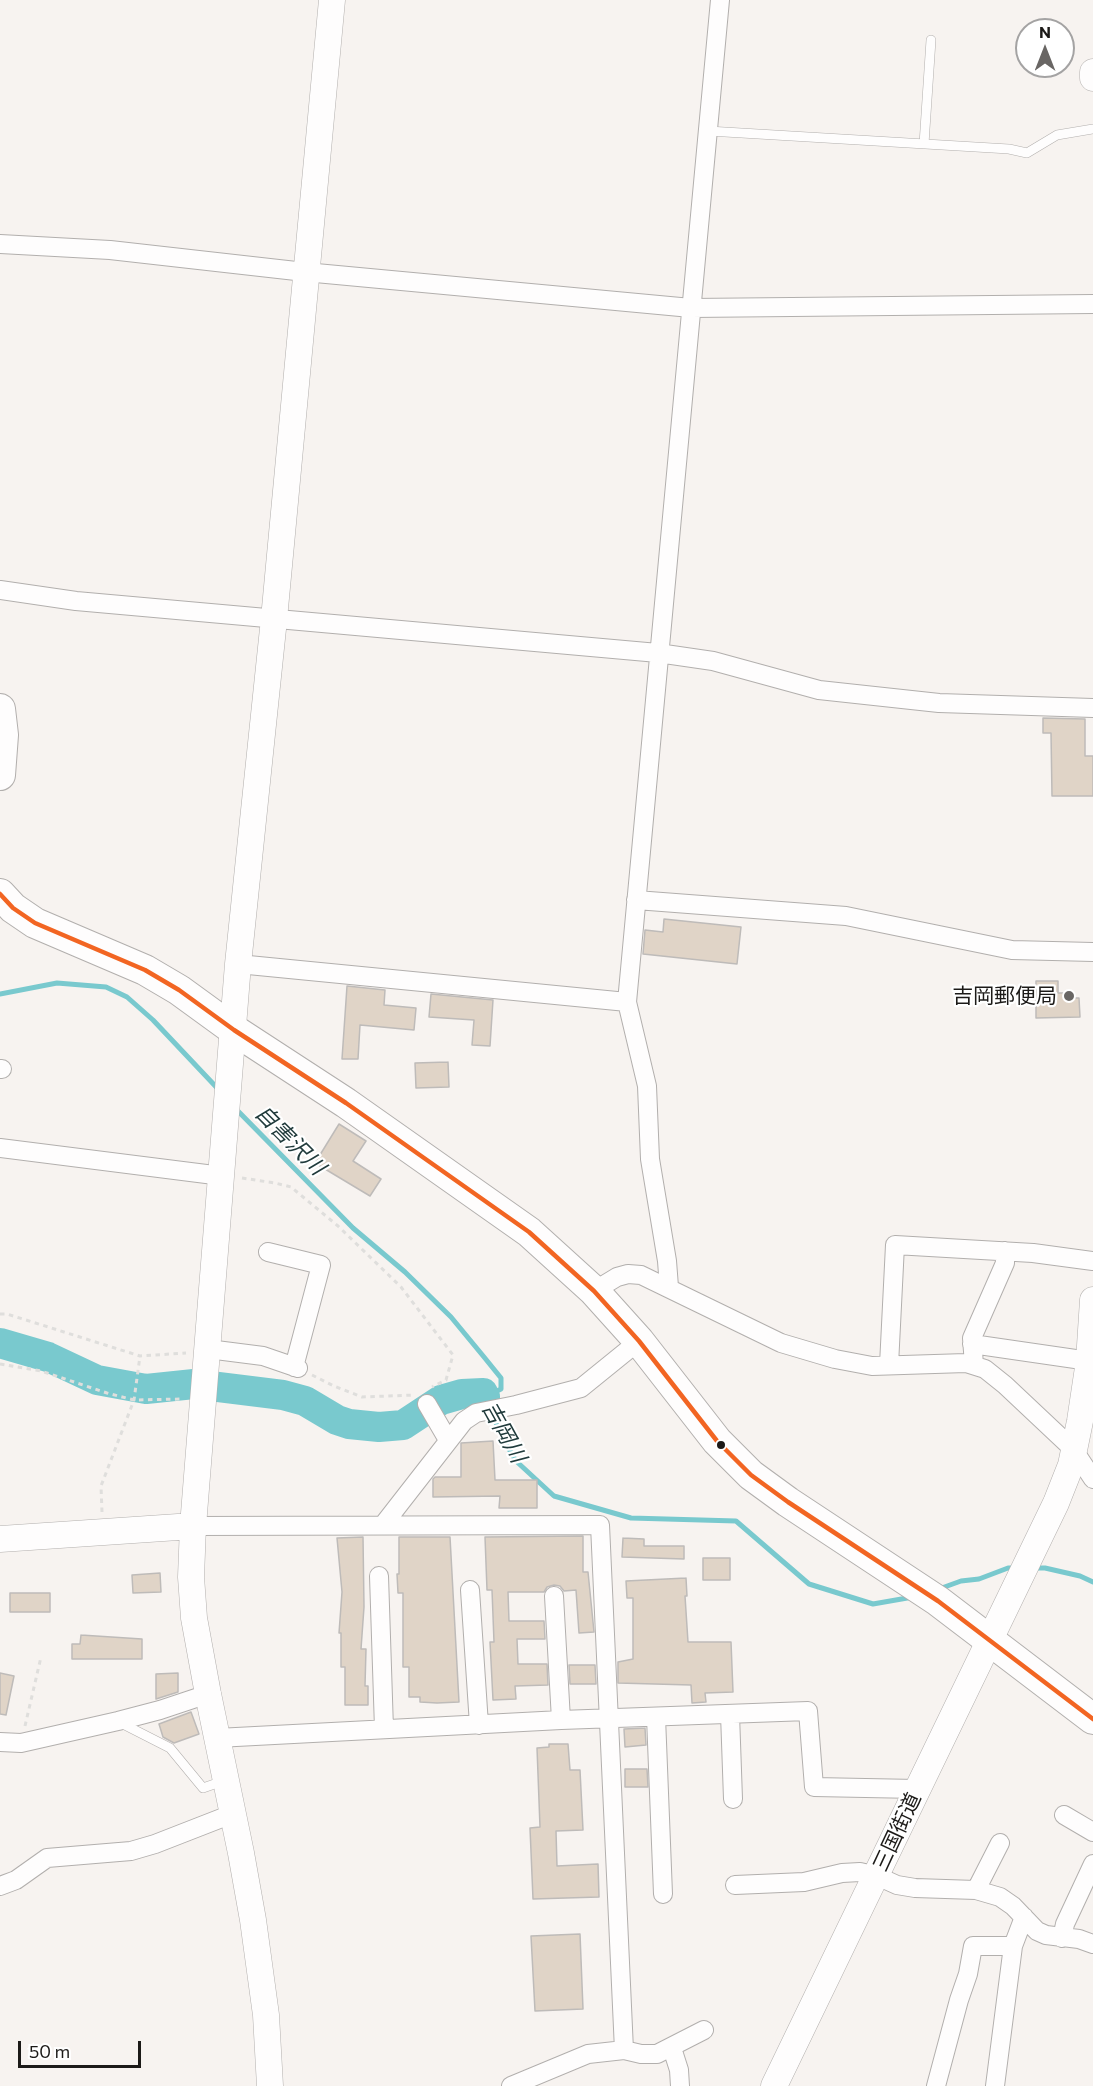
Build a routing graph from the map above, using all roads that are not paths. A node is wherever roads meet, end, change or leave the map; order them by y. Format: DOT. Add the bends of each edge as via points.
graph roads {
  1 [pos="332,0"];
  2 [pos="720,0"];
  3 [pos="931,40"];
  4 [pos="1093,72"];
  5 [pos="1093,78"];
  6 [pos="1093,129"];
  7 [pos="708,131"];
  8 [pos="924,144"];
  9 [pos="0,244"];
  10 [pos="305,272"];
  11 [pos="1093,304"];
  12 [pos="691,308"];
  13 [pos="0,590"];
  14 [pos="273,619"];
  15 [pos="658,653"];
  16 [pos="1093,708"];
  17 [pos="0,709"];
  18 [pos="0,775"];
  19 [pos="0,894"];
  20 [pos="636,900"];
  21 [pos="1093,952"];
  22 [pos="238,964"];
  23 [pos="627,1002"];
  24 [pos="234,1030"];
  25 [pos="0,1148"];
  26 [pos="222,1176"];
  27 [pos="1005,1251"];
  28 [pos="268,1252"];
  29 [pos="1093,1261"];
  30 [pos="669,1287"];
  31 [pos="594,1291"];
  32 [pos="1093,1300"];
  33 [pos="639,1341"];
  34 [pos="972,1344"];
  35 [pos="207,1356"];
  36 [pos="1089,1361"];
  37 [pos="889,1365"];
  38 [pos="974,1365"];
  39 [pos="423,1399"];
  40 [pos="448,1440"];
  41 [pos="1073,1449"];
  42 [pos="1093,1479"];
  43 [pos="383,1525"];
  44 [pos="194,1526"];
  45 [pos="0,1539"];
  46 [pos="378,1576"];
  47 [pos="470,1590"];
  48 [pos="554,1596"];
  49 [pos="990,1640"];
  50 [pos="208,1694"];
  51 [pos="729,1714"];
  52 [pos="656,1717"];
  53 [pos="609,1719"];
  54 [pos="1093,1719"];
  55 [pos="561,1720"];
  56 [pos="118,1722"];
  57 [pos="479,1725"];
  58 [pos="384,1730"];
  59 [pos="217,1738"];
  60 [pos="0,1742"];
  61 [pos="225,1780"];
  62 [pos="917,1789"];
  63 [pos="733,1799"];
  64 [pos="232,1814"];
  65 [pos="1064,1815"];
  66 [pos="1093,1832"];
  67 [pos="1000,1843"];
  68 [pos="1093,1864"];
  69 [pos="877,1876"];
  70 [pos="735,1885"];
  71 [pos="0,1886"];
  72 [pos="976,1890"];
  73 [pos="663,1894"];
  74 [pos="1024,1917"];
  75 [pos="1062,1938"];
  76 [pos="1093,1944"];
  77 [pos="1013,1946"];
  78 [pos="704,2030"];
  79 [pos="672,2048"];
  80 [pos="624,2050"];
  81 [pos="270,2086"];
  82 [pos="511,2086"];
  83 [pos="680,2086"];
  84 [pos="774,2086"];
  85 [pos="936,2086"];
  86 [pos="995,2086"];
  1 -- 10 [label="street"];
  2 -- 7 [label="street"];
  3 -- 8 [label="lane"];
  4 -- 5 [label="street"];
  6 -- 8 [label="lane" via="1057,135 1027,153 1009,148"];
  7 -- 8 [label="lane"];
  7 -- 12 [label="street"];
  9 -- 10 [label="street" via="110,250"];
  10 -- 12 [label="street"];
  10 -- 14 [label="street"];
  11 -- 12 [label="street"];
  12 -- 15 [label="street"];
  13 -- 14 [label="street"];
  14 -- 15 [label="street"];
  14 -- 22 [label="street"];
  15 -- 16 [label="street" via="713,661 819,690 939,703"];
  15 -- 20 [label="street"];
  17 -- 18 [label="main road"];
  19 -- 24 [label="main road" via="35,922 145,970"];
  20 -- 21 [label="street" via="846,916 1012,950"];
  20 -- 23 [label="street"];
  22 -- 23 [label="street"];
  22 -- 24 [label="street"];
  23 -- 30 [label="street" via="647,1086 650,1159"];
  24 -- 26 [label="street"];
  24 -- 31 [label="main road" via="530,1232"];
  25 -- 26 [label="street"];
  26 -- 35 [label="street"];
  27 -- 29 [label="street"];
  27 -- 34 [label="street" via="1005,1263"];
  27 -- 37 [label="street" via="895,1245"];
  28 -- 35 [label="street" via="321,1265 296,1367 263,1356"];
  30 -- 31 [label="street" via="628,1274"];
  30 -- 37 [label="street" via="781,1342 834,1359"];
  31 -- 33 [label="main road"];
  32 -- 36 [label="street"];
  33 -- 40 [label="street" via="581,1388 476,1413"];
  33 -- 49 [label="main road" via="717,1440 751,1475"];
  34 -- 36 [label="street"];
  34 -- 38 [label="street"];
  35 -- 44 [label="street"];
  36 -- 41 [label="street"];
  37 -- 38 [label="street"];
  38 -- 41 [label="street" via="1005,1385"];
  39 -- 40 [label="street"];
  40 -- 43 [label="street"];
  41 -- 42 [label="street"];
  41 -- 49 [label="street, 三国街道" via="1056,1503"];
  43 -- 44 [label="street"];
  43 -- 53 [label="street" via="600,1525"];
  44 -- 45 [label="street"];
  44 -- 50 [label="street" via="194,1618"];
  46 -- 58 [label="street"];
  47 -- 57 [label="street"];
  48 -- 55 [label="street"];
  49 -- 54 [label="main road"];
  49 -- 62 [label="street, 三国街道"];
  50 -- 56 [label="street"];
  50 -- 59 [label="street"];
  51 -- 52 [label="street"];
  51 -- 62 [label="street" via="808,1711 814,1787"];
  51 -- 63 [label="street"];
  52 -- 53 [label="street"];
  52 -- 73 [label="street"];
  53 -- 55 [label="street"];
  53 -- 80 [label="street"];
  55 -- 57 [label="street"];
  56 -- 60 [label="street" via="21,1743"];
  56 -- 61 [label="lane" via="170,1748 202,1788"];
  57 -- 58 [label="street"];
  58 -- 59 [label="street"];
  59 -- 61 [label="street"];
  61 -- 64 [label="street"];
  62 -- 69 [label="street, 三国街道"];
  64 -- 71 [label="street" via="131,1851 47,1858 16,1880"];
  64 -- 81 [label="street" via="253,1920 266,2015"];
  65 -- 66 [label="street"];
  67 -- 72 [label="street"];
  68 -- 75 [label="street"];
  69 -- 70 [label="street" via="842,1873 804,1882"];
  69 -- 72 [label="street" via="915,1888"];
  69 -- 84 [label="street, 三国街道"];
  72 -- 74 [label="street" via="1000,1898"];
  74 -- 75 [label="street" via="1037,1931"];
  74 -- 77 [label="street"];
  75 -- 76 [label="street"];
  77 -- 85 [label="street" via="973,1946"];
  77 -- 86 [label="street"];
  78 -- 79 [label="street"];
  79 -- 80 [label="street" via="657,2054"];
  79 -- 83 [label="street"];
  80 -- 82 [label="street" via="588,2054"];
}
